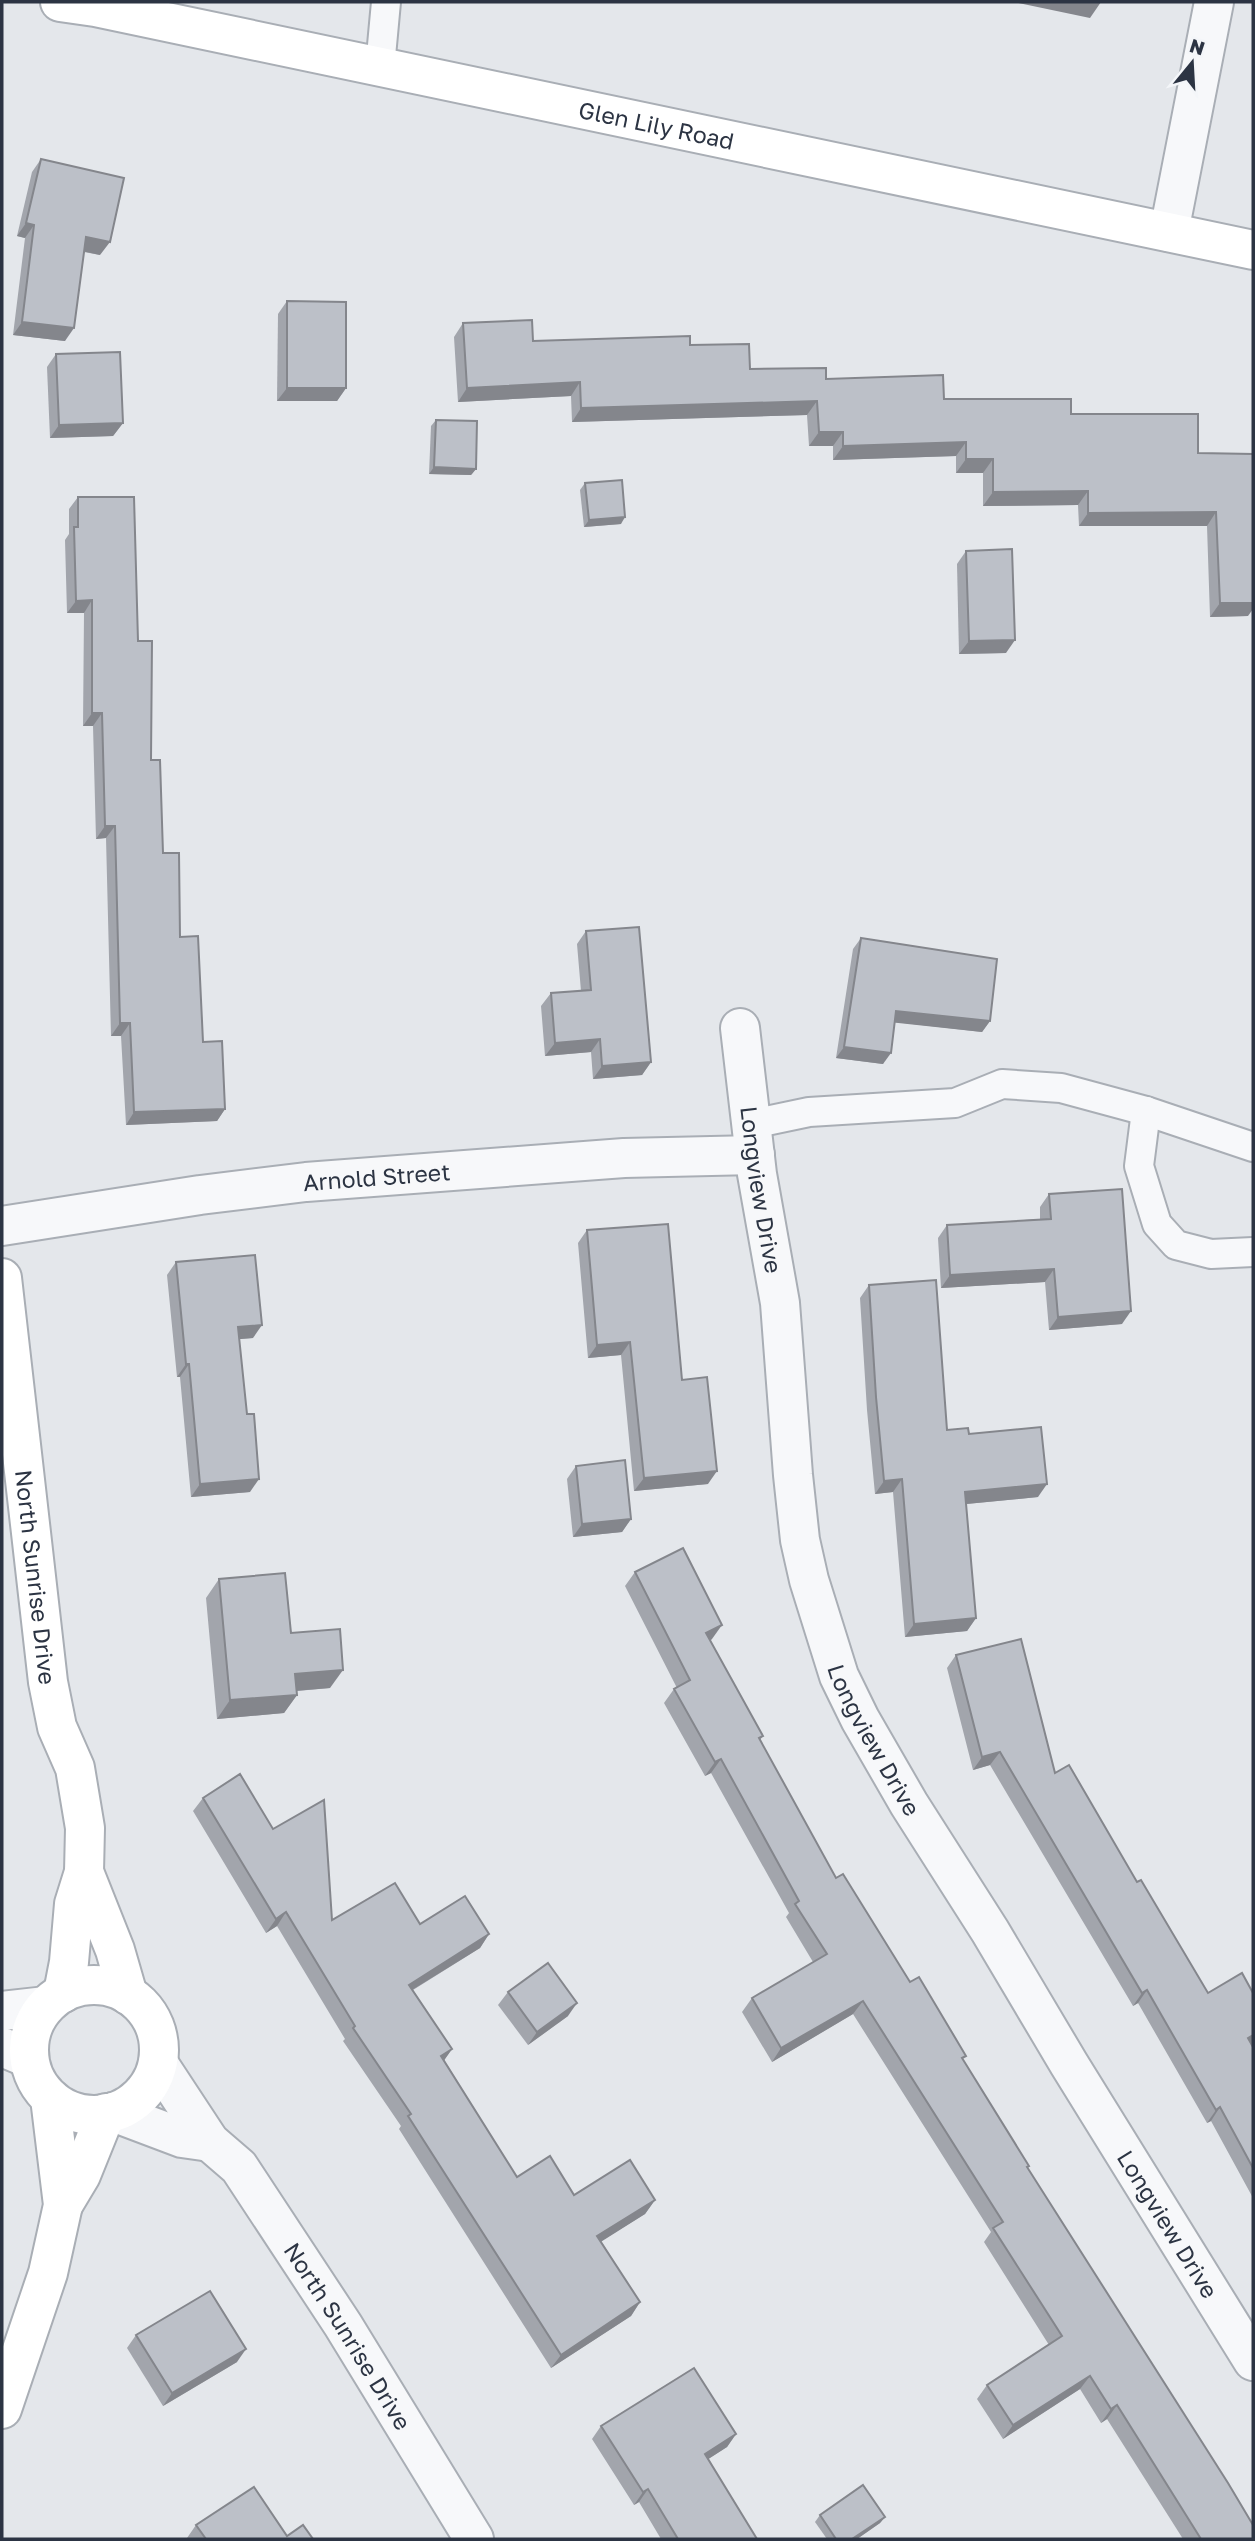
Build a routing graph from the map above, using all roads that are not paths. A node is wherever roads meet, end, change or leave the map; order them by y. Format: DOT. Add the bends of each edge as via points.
graph roads {
  1 [pos="60,2"];
  2 [pos="386,2"];
  3 [pos="1214,2"];
  4 [pos="380,66"];
  5 [pos="1168,232"];
  6 [pos="1253,250"];
  7 [pos="740,1028"];
  8 [pos="1146,1111"];
  9 [pos="754,1140"];
  10 [pos="1253,1147"];
  11 [pos="2,1226"];
  12 [pos="1253,1252"];
  13 [pos="2,1278"];
  14 [pos="84,1872"];
  15 [pos="128,1995"];
  16 [pos="54,1999"];
  17 [pos="2,2011"];
  18 [pos="15,2053"];
  19 [pos="159,2063"];
  20 [pos="50,2098"];
  21 [pos="110,2113"];
  22 [pos="210,2142"];
  23 [pos="63,2205"];
  24 [pos="1253,2361"];
  25 [pos="2,2409"];
  26 [pos="474,2539"];
  1 -- 4 [label="street, Glen Lily Road"];
  2 -- 4 [label="lane"];
  3 -- 5 [label="street"];
  4 -- 5 [label="street, Glen Lily Road"];
  5 -- 6 [label="street, Glen Lily Road"];
  7 -- 9 [label="street, Longview Drive"];
  8 -- 9 [label="lane" via="1061,1088 1002,1084 955,1103 809,1112"];
  8 -- 10 [label="lane"];
  8 -- 12 [label="lane" via="1139,1166 1157,1224 1176,1245 1211,1254"];
  9 -- 11 [label="street, Arnold Street" via="624,1158 306,1182"];
  9 -- 24 [label="street, Longview Drive" via="780,1303 800,1540 839,1676 909,1804"];
  13 -- 14 [label="street, North Sunrise Drive" via="48,1682 57,1727 75,1768 85,1828"];
  14 -- 15 [label="street, North Sunrise Drive"];
  14 -- 16 [label="street, North Sunrise Drive" via="74,1904 69,1962"];
  15 -- 16 [label="street, North Sunrise Drive" via="97,1984 74,1987"];
  15 -- 19 [label="street, North Sunrise Drive" via="152,2019"];
  16 -- 17 [label="street"];
  16 -- 18 [label="street, North Sunrise Drive" via="38,2015"];
  18 -- 20 [label="street, North Sunrise Drive"];
  19 -- 21 [label="street" via="150,2085 134,2101"];
  19 -- 22 [label="street, North Sunrise Drive"];
  20 -- 21 [label="street" via="69,2111 91,2116"];
  20 -- 23 [label="street"];
  21 -- 22 [label="street" via="182,2138"];
  21 -- 23 [label="street"];
  22 -- 26 [label="street, North Sunrise Drive" via="239,2167 343,2325"];
  23 -- 25 [label="street" via="48,2273"];
}
